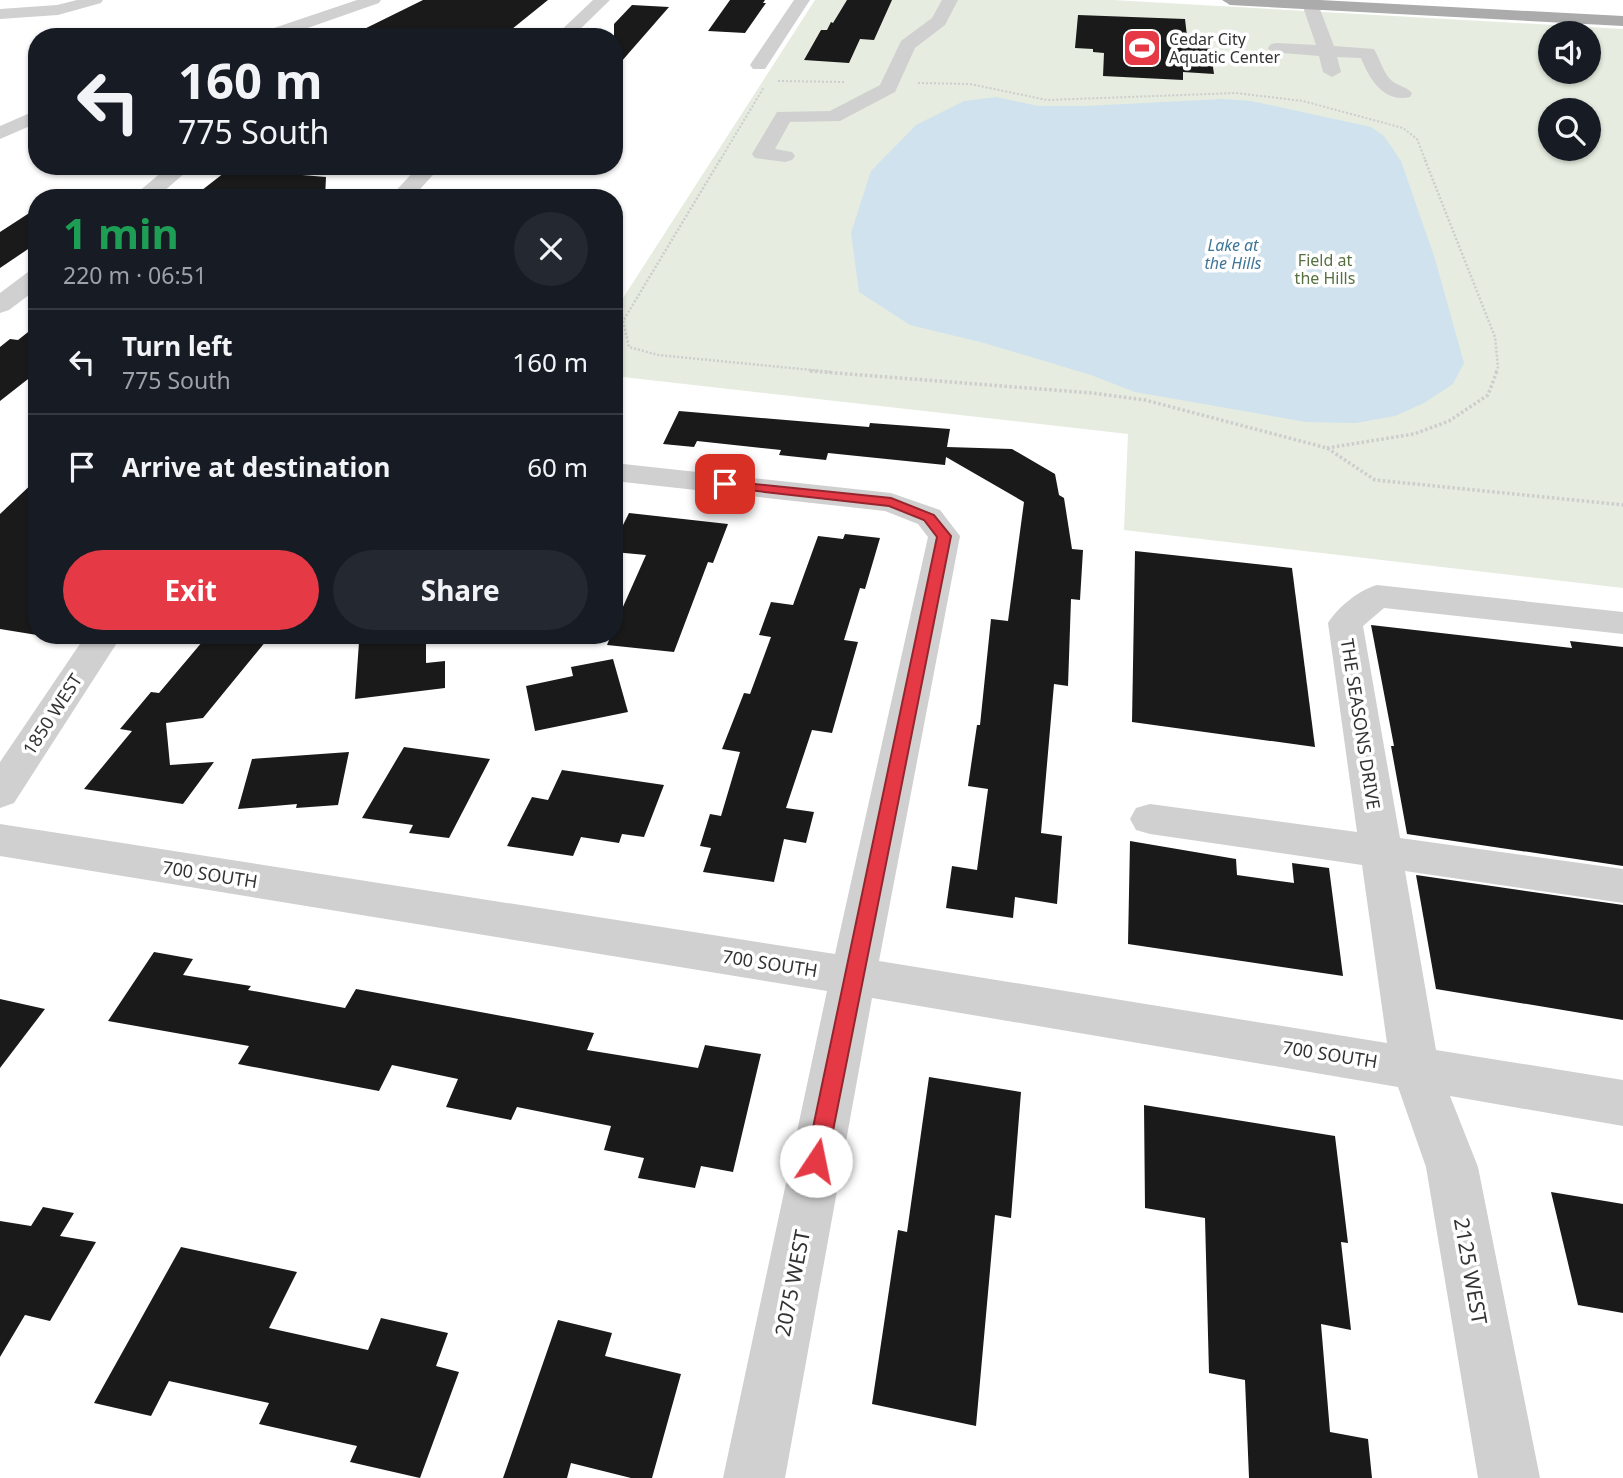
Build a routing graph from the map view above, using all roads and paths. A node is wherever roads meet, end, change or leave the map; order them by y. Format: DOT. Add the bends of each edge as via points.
graph roads {
  1 [pos="95,0"];
  2 [pos="373,0"];
  3 [pos="602,0"];
  4 [pos="802,0"];
  5 [pos="950,0"];
  6 [pos="1230,0"];
  7 [pos="1310,4"];
  8 [pos="1400,5"];
  9 [pos="0,14"];
  10 [pos="1623,21"];
  11 [pos="291,28"];
  12 [pos="572,28"];
  13 [pos="1277,48"];
  14 [pos="1327,51"];
  15 [pos="760,65"];
  16 [pos="1332,72"];
  17 [pos="891,83"];
  18 [pos="1403,93"];
  19 [pos="28,120"];
  20 [pos="0,133"];
  21 [pos="785,156"];
  22 [pos="171,175"];
  23 [pos="422,175"];
  24 [pos="154,189"];
  25 [pos="409,189"];
  26 [pos="28,284"];
  27 [pos="0,305"];
  28 [pos="1327,447"];
  29 [pos="623,473"];
  30 [pos="1623,505"];
  31 [pos="1623,623"];
  32 [pos="98,644"];
  33 [pos="0,793"];
  34 [pos="1150,819"];
  35 [pos="0,840"];
  36 [pos="1381,852"];
  37 [pos="1623,886"];
  38 [pos="853,976"];
  39 [pos="1415,1068"];
  40 [pos="1623,1102"];
  41 [pos="754,1478"];
  42 [pos="1509,1478"];
  1 -- 9 [label="street" via="58,10"];
  2 -- 11 [label="street"];
  3 -- 12 [label="street"];
  4 -- 15 [label="street"];
  5 -- 17 [label="street" via="939,21 907,45"];
  6 -- 7 [label="main road"];
  7 -- 8 [label="main road"];
  7 -- 14 [label="street"];
  8 -- 10 [label="main road"];
  13 -- 14 [label="street"];
  14 -- 16 [label="street"];
  14 -- 18 [label="street" via="1368,53 1387,89"];
  17 -- 21 [label="street" via="833,117 784,116 762,154"];
  17 -- 28 [label="path" via="970,84 1047,100 1236,93 1303,101 1385,121 1417,139 1495,337 1497,367 1488,396 1449,421 1414,434"];
  17 -- 28 [label="path" via="768,82 623,321 629,347 658,355 788,369 1145,400"];
  19 -- 20 [label="street"];
  22 -- 24 [label="street"];
  23 -- 25 [label="street"];
  26 -- 27 [label="street"];
  28 -- 30 [label="path" via="1375,480"];
  29 -- 38 [label="street, 2075 WEST" via="891,502 929,517 944,536"];
  31 -- 36 [label="street, THE SEASONS DRIVE" via="1377,596 1345,623"];
  32 -- 33 [label="street, 1850 WEST"];
  34 -- 36 [label="street"];
  35 -- 38 [label="street, 700 SOUTH"];
  36 -- 37 [label="street"];
  36 -- 39 [label="street, THE SEASONS DRIVE"];
  38 -- 39 [label="street, 700 SOUTH"];
  38 -- 41 [label="street, 2075 WEST"];
  39 -- 40 [label="street, 700 SOUTH"];
  39 -- 42 [label="street, 2125 WEST" via="1452,1167"];
}
